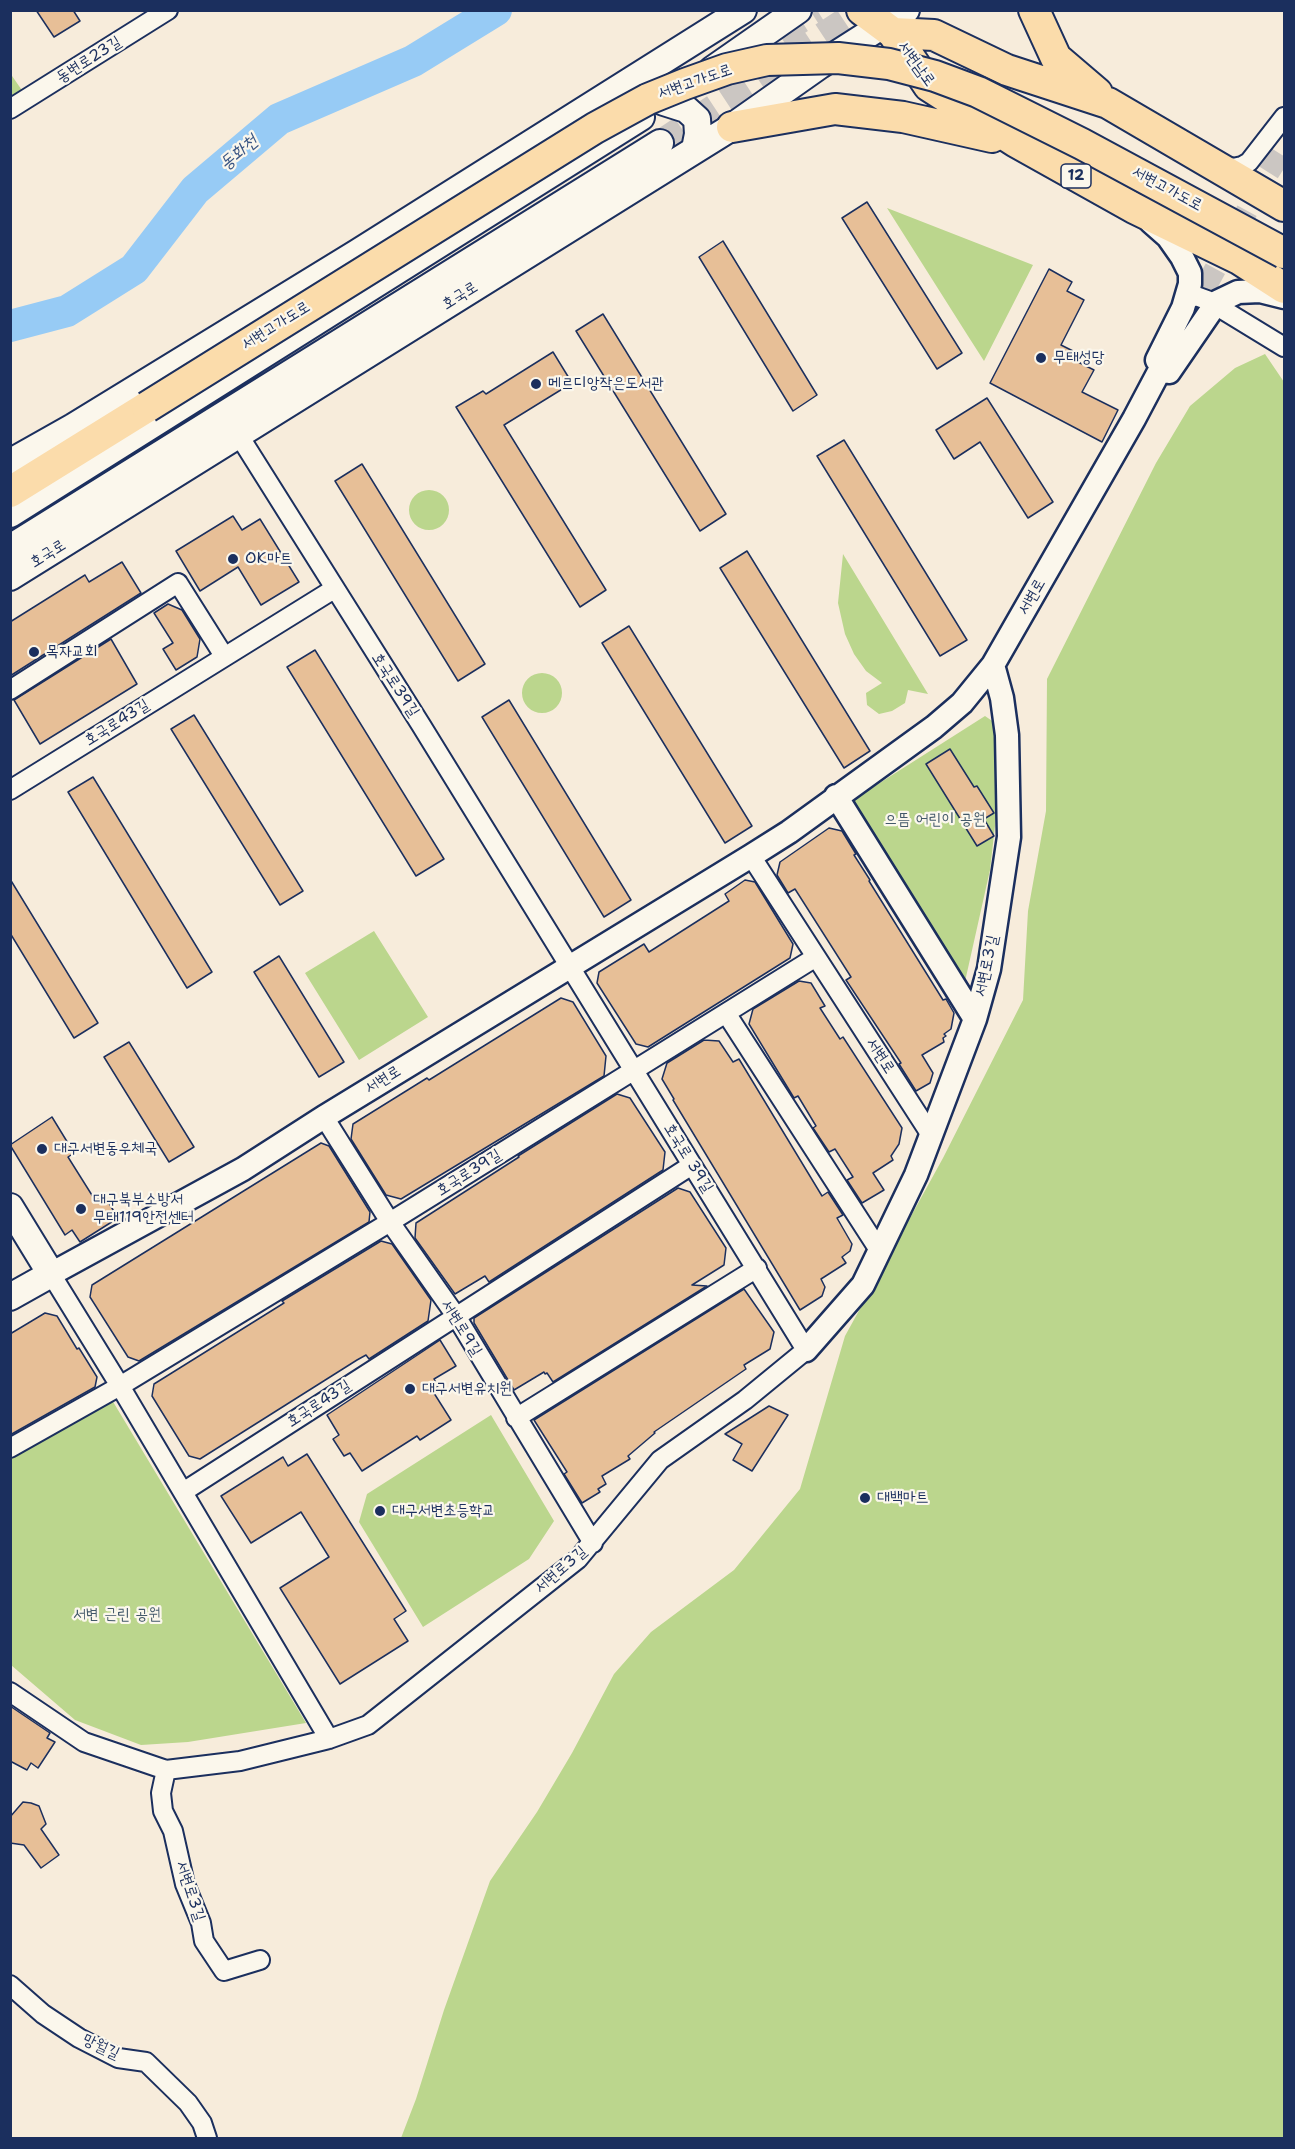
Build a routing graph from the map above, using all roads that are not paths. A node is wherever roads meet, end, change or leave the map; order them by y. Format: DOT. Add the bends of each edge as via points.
graph roads {
  1 [pos="168,10"];
  2 [pos="743,10"];
  3 [pos="798,10"];
  4 [pos="1034,10"];
  5 [pos="886,20"];
  6 [pos="1007,70"];
  7 [pos="664,102"];
  8 [pos="1108,103"];
  9 [pos="10,109"];
  10 [pos="1284,117"];
  11 [pos="988,125"];
  12 [pos="732,126"];
  13 [pos="1016,142"];
  14 [pos="660,143"];
  15 [pos="695,149"];
  16 [pos="1216,166"];
  17 [pos="1284,206"];
  18 [pos="1134,207"];
  19 [pos="438,246"];
  20 [pos="357,253"];
  21 [pos="1284,253"];
  22 [pos="1284,288"];
  23 [pos="1284,297"];
  24 [pos="1185,300"];
  25 [pos="1216,304"];
  26 [pos="1284,347"];
  27 [pos="1171,349"];
  28 [pos="1134,419"];
  29 [pos="238,434"];
  30 [pos="10,464"];
  31 [pos="10,492"];
  32 [pos="10,514"];
  33 [pos="10,548"];
  34 [pos="10,577"];
  35 [pos="334,589"];
  36 [pos="224,656"];
  37 [pos="993,665"];
  38 [pos="10,690"];
  39 [pos="10,790"];
  40 [pos="836,796"];
  41 [pos="751,856"];
  42 [pos="816,957"];
  43 [pos="569,966"];
  44 [pos="726,1013"];
  45 [pos="975,1019"];
  46 [pos="633,1072"];
  47 [pos="324,1117"];
  48 [pos="931,1135"];
  49 [pos="692,1165"];
  50 [pos="10,1207"];
  51 [pos="390,1222"];
  52 [pos="879,1250"];
  53 [pos="757,1268"];
  54 [pos="51,1274"];
  55 [pos="10,1297"];
  56 [pos="456,1316"];
  57 [pos="806,1350"];
  58 [pos="120,1386"];
  59 [pos="516,1418"];
  60 [pos="10,1448"];
  61 [pos="183,1492"];
  62 [pos="593,1543"];
  63 [pos="10,1692"];
  64 [pos="329,1738"];
  65 [pos="166,1770"];
  66 [pos="260,1960"];
  67 [pos="10,1985"];
  68 [pos="207,2139"];
  1 -- 9 [label="street, 동변로23길"];
  2 -- 20 [label="main road"];
  3 -- 7 [label="main road"];
  4 -- 8 [label="highway" via="1056,58"];
  5 -- 6 [label="highway, 서변남로" via="934,35"];
  5 -- 11 [label="highway, 서변남로 / 12" via="929,86"];
  5 -- 12 [label="main road, 호국로"];
  6 -- 8 [label="highway, 서변남로"];
  6 -- 11 [label="highway" via="985,78 976,98"];
  7 -- 15 [label="main road" via="686,109 697,119"];
  7 -- 19 [label="main road"];
  8 -- 16 [label="highway, 서변남로"];
  10 -- 16 [label="street" via="1249,162 1233,168"];
  11 -- 13 [label="highway, 서변남로 / 12"];
  12 -- 13 [label="highway" via="834,109 903,117"];
  12 -- 15 [label="main road, 호국로"];
  13 -- 18 [label="highway, 서변남로 / 12"];
  14 -- 33 [label="main road, 호국로"];
  15 -- 29 [label="main road, 호국로"];
  16 -- 17 [label="highway, 서변남로"];
  18 -- 22 [label="highway, 서변남로 / 12" via="1239,259"];
  18 -- 24 [label="street" via="1168,237 1182,257 1190,273"];
  19 -- 20 [label="main road"];
  19 -- 32 [label="main road"];
  20 -- 30 [label="main road"];
  21 -- 31 [label="highway, 서변고가도로, bridge" via="978,92 889,64 838,58 767,60 685,84 595,128"];
  23 -- 25 [label="street" via="1260,291 1238,292"];
  24 -- 25 [label="street" via="1196,296"];
  24 -- 28 [label="street"];
  25 -- 26 [label="street"];
  25 -- 28 [label="street"];
  27 -- 28 [label="street, 서변로"];
  28 -- 37 [label="street, 서변로"];
  29 -- 34 [label="main road, 호국로"];
  29 -- 35 [label="street, 호국로39길"];
  35 -- 36 [label="street"];
  35 -- 43 [label="street, 호국로39길"];
  36 -- 38 [label="street" via="178,583"];
  36 -- 39 [label="street, 호국로43길"];
  37 -- 40 [label="street, 서변로" via="963,703"];
  37 -- 45 [label="street, 서변로3길" via="1007,735 1009,837 989,969"];
  40 -- 41 [label="street, 서변로"];
  40 -- 45 [label="street"];
  41 -- 42 [label="street, 서변로"];
  41 -- 43 [label="street, 서변로"];
  42 -- 44 [label="street, 호국로39길"];
  42 -- 48 [label="street, 서변로"];
  43 -- 46 [label="street, 호국로 39길"];
  43 -- 47 [label="street, 서변로"];
  44 -- 46 [label="street, 호국로39길"];
  44 -- 52 [label="street"];
  45 -- 48 [label="street, 서변로3길"];
  46 -- 49 [label="street, 호국로 39길"];
  46 -- 51 [label="street, 호국로39길"];
  47 -- 51 [label="street, 서변로9길"];
  47 -- 54 [label="street, 서변로" via="243,1169"];
  48 -- 52 [label="street, 서변로3길"];
  49 -- 53 [label="street, 호국로 39길"];
  49 -- 56 [label="street"];
  50 -- 54 [label="main road"];
  51 -- 56 [label="street, 서변로9길"];
  51 -- 58 [label="street, 호국로39길"];
  52 -- 57 [label="street, 서변로3길" via="863,1285"];
  53 -- 57 [label="street, 호국로 39길"];
  53 -- 59 [label="street"];
  54 -- 55 [label="main road, 서변로"];
  54 -- 58 [label="street"];
  56 -- 59 [label="street, 서변로9길"];
  56 -- 61 [label="street, 호국로43길"];
  57 -- 62 [label="street, 서변로3길" via="745,1400 660,1460"];
  58 -- 60 [label="street"];
  58 -- 61 [label="street"];
  59 -- 62 [label="street, 서변로9길"];
  61 -- 64 [label="street"];
  62 -- 64 [label="street, 서변로3길" via="578,1559 368,1725"];
  63 -- 65 [label="street, 서변로3길" via="84,1742"];
  64 -- 65 [label="street, 서변로3길" via="240,1761"];
  65 -- 66 [label="street, 서변로3길" via="161,1793 163,1811 204,1941 224,1971"];
  67 -- 68 [label="street, 망월길" via="79,2038 118,2058 147,2062 188,2103 202,2123"];
}
